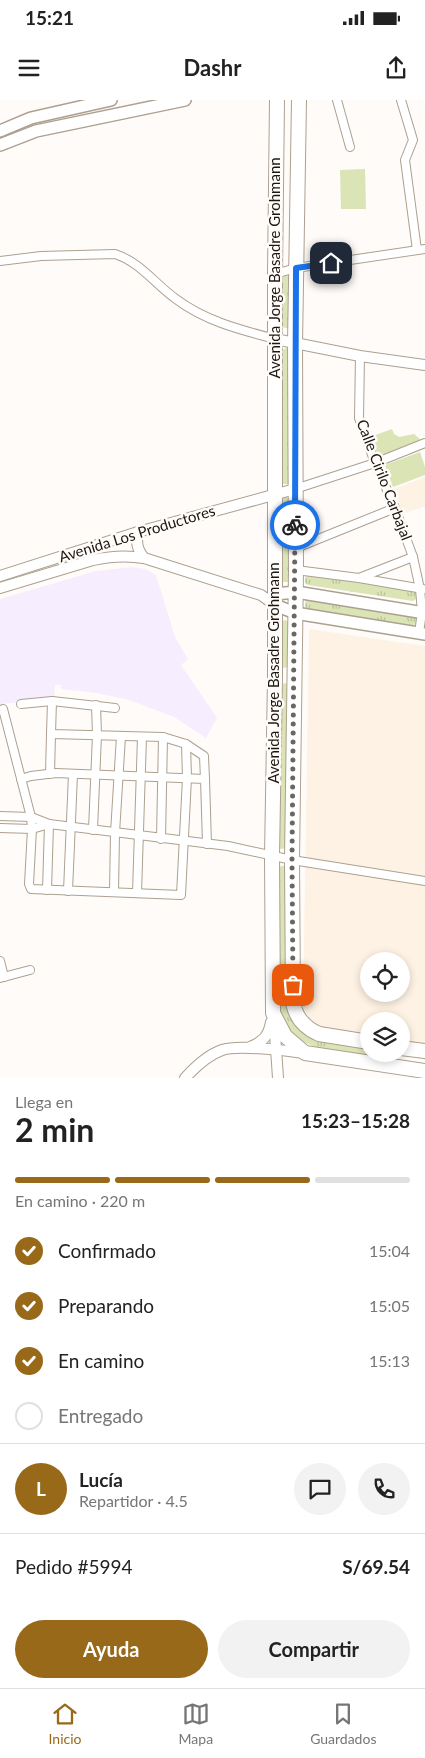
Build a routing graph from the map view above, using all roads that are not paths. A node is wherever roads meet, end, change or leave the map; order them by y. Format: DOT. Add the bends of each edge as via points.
graph roads {
  1 [pos="111,100"];
  2 [pos="185,100"];
  3 [pos="277,100"];
  4 [pos="299,100"];
  5 [pos="337,100"];
  6 [pos="401,100"];
  7 [pos="149,103"];
  8 [pos="0,131"];
  9 [pos="0,145"];
  10 [pos="350,147"];
  11 [pos="421,249"];
  12 [pos="0,261"];
  13 [pos="296,268"];
  14 [pos="275,274"];
  15 [pos="275,339"];
  16 [pos="295,344"];
  17 [pos="360,356"];
  18 [pos="425,364"];
  19 [pos="425,443"];
  20 [pos="375,463"];
  21 [pos="295,489"];
  22 [pos="275,495"];
  23 [pos="395,508"];
  24 [pos="138,532"];
  25 [pos="296,548"];
  26 [pos="413,557"];
  27 [pos="144,558"];
  28 [pos="296,570"];
  29 [pos="0,576"];
  30 [pos="359,578"];
  31 [pos="0,588"];
  32 [pos="423,589"];
  33 [pos="296,592"];
  34 [pos="275,599"];
  35 [pos="296,613"];
  36 [pos="423,613"];
  37 [pos="422,633"];
  38 [pos="275,677"];
  39 [pos="293,678"];
  40 [pos="52,701"];
  41 [pos="21,704"];
  42 [pos="96,705"];
  43 [pos="115,708"];
  44 [pos="4,709"];
  45 [pos="51,734"];
  46 [pos="96,735"];
  47 [pos="121,736"];
  48 [pos="142,736"];
  49 [pos="163,737"];
  50 [pos="186,744"];
  51 [pos="50,774"];
  52 [pos="73,774"];
  53 [pos="96,775"];
  54 [pos="119,776"];
  55 [pos="141,776"];
  56 [pos="164,778"];
  57 [pos="187,778"];
  58 [pos="21,779"];
  59 [pos="205,779"];
  60 [pos="0,816"];
  61 [pos="31,817"];
  62 [pos="49,824"];
  63 [pos="71,827"];
  64 [pos="0,828"];
  65 [pos="32,829"];
  66 [pos="93,830"];
  67 [pos="115,833"];
  68 [pos="138,836"];
  69 [pos="161,839"];
  70 [pos="184,842"];
  71 [pos="207,844"];
  72 [pos="272,856"];
  73 [pos="292,860"];
  74 [pos="425,882"];
  75 [pos="47,890"];
  76 [pos="68,891"];
  77 [pos="114,892"];
  78 [pos="137,893"];
  79 [pos="0,961"];
  80 [pos="30,970"];
  81 [pos="2,977"];
  82 [pos="273,1013"];
  83 [pos="360,1041"];
  84 [pos="248,1048"];
  85 [pos="276,1050"];
  86 [pos="410,1050"];
  87 [pos="425,1052"];
  88 [pos="305,1053"];
  89 [pos="360,1057"];
  90 [pos="397,1062"];
  91 [pos="425,1071"];
  92 [pos="278,1074"];
  93 [pos="185,1078"];
  1 -- 8 [label="main road" via="31,118"];
  2 -- 7 [label="main road"];
  3 -- 14 [label="highway, Avenida Jorge Basadre Grohmann"];
  4 -- 13 [label="highway, Avenida Jorge Basadre Grohmann"];
  5 -- 10 [label="street"];
  6 -- 11 [label="street" via="413,140 405,160"];
  7 -- 9 [label="main road" via="36,131"];
  11 -- 13 [label="street"];
  12 -- 15 [label="street" via="40,256 123,256 189,308 227,326"];
  13 -- 14 [label="street"];
  13 -- 16 [label="highway, Avenida Jorge Basadre Grohmann"];
  14 -- 15 [label="highway, Avenida Jorge Basadre Grohmann"];
  15 -- 16 [label="street"];
  15 -- 22 [label="highway, Avenida Jorge Basadre Grohmann"];
  16 -- 17 [label="street"];
  16 -- 21 [label="highway, Avenida Jorge Basadre Grohmann"];
  17 -- 18 [label="street"];
  17 -- 20 [label="street, Calle Cirilo Carbajal" via="359,418"];
  19 -- 20 [label="street"];
  20 -- 21 [label="street"];
  20 -- 23 [label="street, Calle Cirilo Carbajal"];
  21 -- 22 [label="street, Avenida Los Productores"];
  21 -- 25 [label="highway, Avenida Jorge Basadre Grohmann"];
  22 -- 24 [label="street, Avenida Los Productores"];
  22 -- 34 [label="highway, Avenida Jorge Basadre Grohmann"];
  23 -- 25 [label="street"];
  23 -- 26 [label="street, Calle Cirilo Carbajal"];
  24 -- 27 [label="street" via="138,550"];
  24 -- 29 [label="street, Avenida Los Productores"];
  25 -- 28 [label="highway, Avenida Jorge Basadre Grohmann"];
  26 -- 30 [label="street"];
  26 -- 32 [label="street, Calle Cirilo Carbajal"];
  27 -- 31 [label="street, Avenida Los Productores" via="109,557"];
  27 -- 34 [label="street, Avenida Los Productores"];
  28 -- 30 [label="street"];
  28 -- 33 [label="highway, Avenida Jorge Basadre Grohmann"];
  30 -- 32 [label="street"];
  32 -- 36 [label="street, Calle Cirilo Carbajal"];
  33 -- 34 [label="main road"];
  33 -- 35 [label="highway, Avenida Jorge Basadre Grohmann"];
  33 -- 36 [label="main road"];
  34 -- 35 [label="main road"];
  34 -- 38 [label="highway, Avenida Jorge Basadre Grohmann"];
  35 -- 37 [label="main road"];
  35 -- 39 [label="highway, Avenida Jorge Basadre Grohmann"];
  36 -- 37 [label="street, Calle Cirilo Carbajal"];
  38 -- 39 [label="highway"];
  38 -- 72 [label="highway, Avenida Jorge Basadre Grohmann"];
  39 -- 73 [label="highway, Avenida Jorge Basadre Grohmann"];
  40 -- 41 [label="street"];
  40 -- 42 [label="street"];
  40 -- 45 [label="street"];
  42 -- 43 [label="street"];
  42 -- 46 [label="street"];
  44 -- 58 [label="street"];
  45 -- 46 [label="street"];
  45 -- 51 [label="street"];
  46 -- 47 [label="street"];
  46 -- 53 [label="street"];
  47 -- 48 [label="street"];
  47 -- 54 [label="street"];
  48 -- 49 [label="street"];
  48 -- 55 [label="street"];
  49 -- 50 [label="street"];
  49 -- 56 [label="street"];
  50 -- 57 [label="street"];
  50 -- 59 [label="street" via="204,756"];
  51 -- 52 [label="street"];
  51 -- 58 [label="street"];
  52 -- 53 [label="street"];
  52 -- 63 [label="street"];
  53 -- 54 [label="street"];
  53 -- 66 [label="street"];
  54 -- 55 [label="street"];
  54 -- 67 [label="street"];
  55 -- 56 [label="street"];
  55 -- 68 [label="street"];
  56 -- 57 [label="street"];
  56 -- 69 [label="street"];
  57 -- 59 [label="street"];
  57 -- 70 [label="street"];
  58 -- 61 [label="street"];
  59 -- 71 [label="street"];
  60 -- 61 [label="street"];
  61 -- 62 [label="street"];
  61 -- 65 [label="street"];
  62 -- 63 [label="street"];
  62 -- 65 [label="street"];
  62 -- 75 [label="street"];
  63 -- 66 [label="street"];
  63 -- 76 [label="street"];
  64 -- 65 [label="street"];
  65 -- 75 [label="street" via="31,890"];
  66 -- 67 [label="street"];
  67 -- 68 [label="street"];
  67 -- 77 [label="street"];
  68 -- 69 [label="street"];
  68 -- 78 [label="street"];
  69 -- 70 [label="street"];
  70 -- 71 [label="street"];
  70 -- 78 [label="street" via="181,895"];
  71 -- 72 [label="street"];
  72 -- 73 [label="street"];
  72 -- 82 [label="highway, Avenida Jorge Basadre Grohmann"];
  73 -- 74 [label="street"];
  73 -- 83 [label="highway, Avenida Jorge Basadre Grohmann" via="295,1012 307,1028 319,1034"];
  75 -- 76 [label="street"];
  76 -- 77 [label="street"];
  77 -- 78 [label="street"];
  79 -- 81 [label="street"];
  80 -- 81 [label="street"];
  82 -- 84 [label="street" via="265,1037"];
  82 -- 85 [label="street"];
  82 -- 88 [label="highway, Avenida Jorge Basadre Grohmann" via="285,1036"];
  84 -- 85 [label="street"];
  84 -- 93 [label="street" via="224,1049 200,1063"];
  85 -- 88 [label="street"];
  85 -- 92 [label="street"];
  86 -- 87 [label="highway"];
  88 -- 89 [label="highway"];
  88 -- 92 [label="street" via="290,1057 281,1065"];
  90 -- 91 [label="highway"];
}
